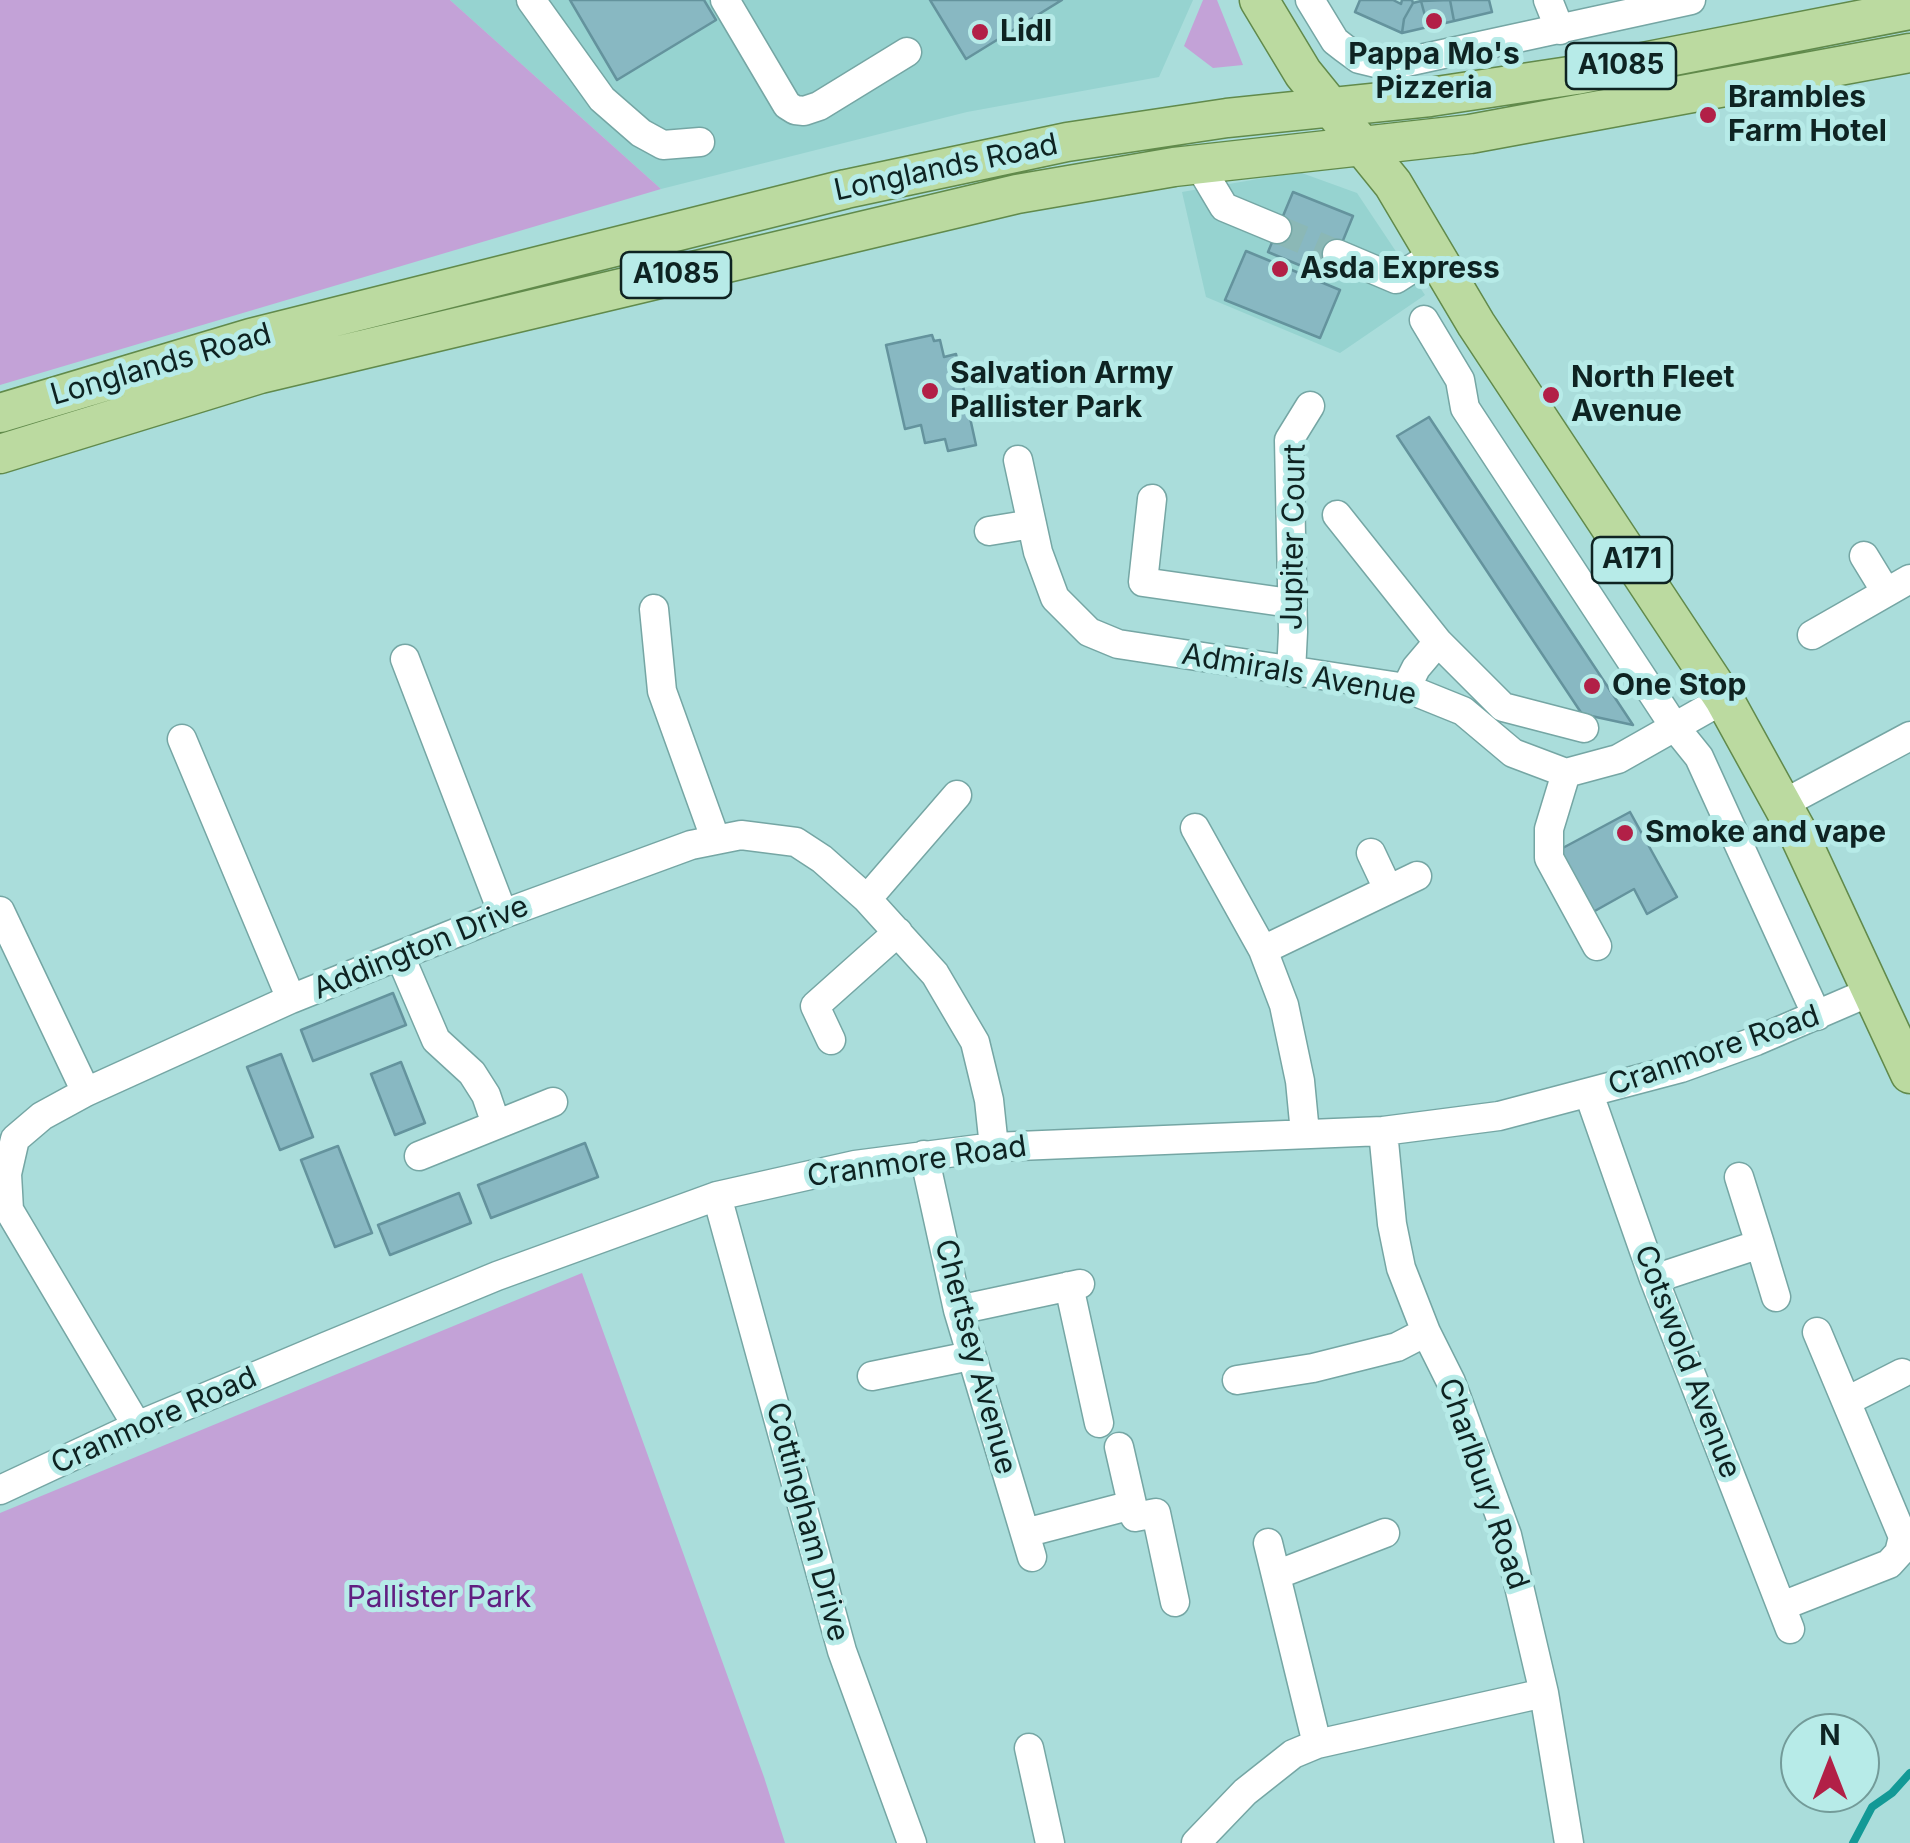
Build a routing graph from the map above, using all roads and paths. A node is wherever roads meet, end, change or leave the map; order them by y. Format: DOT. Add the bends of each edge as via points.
graph roads {
  1 [pos="531,0"];
  2 [pos="724,0"];
  3 [pos="1259,0"];
  4 [pos="1310,0"];
  5 [pos="1548,0"];
  6 [pos="1691,0"];
  7 [pos="1910,10"];
  8 [pos="1560,30"];
  9 [pos="907,52"];
  10 [pos="1910,53"];
  11 [pos="1330,107"];
  12 [pos="700,142"];
  13 [pos="1362,146"];
  14 [pos="1198,165"];
  15 [pos="1277,229"];
  16 [pos="1337,254"];
  17 [pos="1435,254"];
  18 [pos="1424,320"];
  19 [pos="1310,406"];
  20 [pos="0,413"];
  21 [pos="0,454"];
  22 [pos="1018,460"];
  23 [pos="1152,499"];
  24 [pos="1336,515"];
  25 [pos="1032,524"];
  26 [pos="989,531"];
  27 [pos="1864,556"];
  28 [pos="1898,586"];
  29 [pos="1290,603"];
  30 [pos="654,609"];
  31 [pos="1812,635"];
  32 [pos="1438,642"];
  33 [pos="405,658"];
  34 [pos="1290,672"];
  35 [pos="1406,688"];
  36 [pos="1724,698"];
  37 [pos="1674,726"];
  38 [pos="1584,728"];
  39 [pos="1910,736"];
  40 [pos="182,739"];
  41 [pos="1566,774"];
  42 [pos="957,796"];
  43 [pos="1783,804"];
  44 [pos="1195,828"];
  45 [pos="715,838"];
  46 [pos="1370,853"];
  47 [pos="1418,876"];
  48 [pos="1388,889"];
  49 [pos="868,899"];
  50 [pos="0,911"];
  51 [pos="503,914"];
  52 [pos="898,932"];
  53 [pos="1597,946"];
  54 [pos="1263,950"];
  55 [pos="400,956"];
  56 [pos="1872,991"];
  57 [pos="291,999"];
  58 [pos="1817,1016"];
  59 [pos="831,1040"];
  60 [pos="1910,1074"];
  61 [pos="86,1092"];
  62 [pos="1589,1094"];
  63 [pos="553,1102"];
  64 [pos="496,1124"];
  65 [pos="1383,1131"];
  66 [pos="1305,1133"];
  67 [pos="7,1135"];
  68 [pos="994,1147"];
  69 [pos="924,1155"];
  70 [pos="419,1156"];
  71 [pos="1739,1177"];
  72 [pos="717,1196"];
  73 [pos="1760,1244"];
  74 [pos="1654,1279"];
  75 [pos="1776,1298"];
  76 [pos="958,1310"];
  77 [pos="1426,1332"];
  78 [pos="1817,1332"];
  79 [pos="970,1356"];
  80 [pos="1902,1373"];
  81 [pos="872,1376"];
  82 [pos="1237,1380"];
  83 [pos="1847,1401"];
  84 [pos="1099,1423"];
  85 [pos="137,1426"];
  86 [pos="1119,1447"];
  87 [pos="0,1490"];
  88 [pos="1132,1504"];
  89 [pos="1384,1533"];
  90 [pos="1268,1543"];
  91 [pos="1276,1575"];
  92 [pos="1175,1602"];
  93 [pos="1544,1693"];
  94 [pos="1317,1744"];
  95 [pos="1029,1748"];
  96 [pos="912,1843"];
  97 [pos="1050,1843"];
  98 [pos="1196,1843"];
  99 [pos="1569,1843"];
  1 -- 12 [label="street" via="602,99 642,133 663,145"];
  2 -- 9 [label="street" via="795,110 819,106"];
  3 -- 11 [label="main road, A171"];
  4 -- 8 [label="street" via="1344,48 1388,66"];
  5 -- 8 [label="street"];
  6 -- 8 [label="street"];
  7 -- 11 [label="main road, Longlands Road / A1085" via="1576,75"];
  10 -- 13 [label="main road, Longlands Road / A1085" via="1489,131"];
  11 -- 13 [label="main road, A171"];
  11 -- 20 [label="main road, Longlands Road / A1085" via="1066,142 846,189 250,338"];
  13 -- 14 [label="main road, Longlands Road / A1085"];
  13 -- 17 [label="main road, A171"];
  14 -- 15 [label="street" via="1224,207"];
  14 -- 21 [label="main road, Longlands Road / A1085" via="1017,194 279,369"];
  16 -- 17 [label="street" via="1396,279"];
  17 -- 36 [label="main road, A171"];
  18 -- 37 [label="street" via="1460,380 1464,408"];
  19 -- 29 [label="street, Jupiter Court" via="1289,440"];
  22 -- 25 [label="street, Admirals Avenue"];
  23 -- 29 [label="street" via="1143,582"];
  24 -- 32 [label="street"];
  25 -- 26 [label="street"];
  25 -- 34 [label="street, Admirals Avenue" via="1056,598 1089,632 1118,644"];
  27 -- 28 [label="street"];
  28 -- 31 [label="street"];
  29 -- 34 [label="street, Jupiter Court"];
  30 -- 45 [label="street" via="662,691"];
  32 -- 35 [label="street"];
  32 -- 38 [label="street" via="1503,707"];
  33 -- 51 [label="street"];
  34 -- 35 [label="street, Admirals Avenue"];
  35 -- 41 [label="street, Admirals Avenue" via="1464,712 1513,753"];
  36 -- 37 [label="street"];
  36 -- 43 [label="main road, A171"];
  37 -- 41 [label="street" via="1618,759"];
  37 -- 58 [label="street" via="1698,757"];
  39 -- 43 [label="street"];
  40 -- 57 [label="street"];
  41 -- 53 [label="street" via="1549,829 1550,858"];
  42 -- 49 [label="street"];
  43 -- 56 [label="main road, A171"];
  44 -- 54 [label="street"];
  45 -- 49 [label="street, Addington Drive" via="741,834 796,842"];
  45 -- 51 [label="street, Addington Drive"];
  46 -- 48 [label="street"];
  47 -- 48 [label="street"];
  48 -- 54 [label="street"];
  49 -- 52 [label="street, Addington Drive"];
  50 -- 61 [label="street"];
  51 -- 55 [label="street, Addington Drive"];
  52 -- 59 [label="street" via="815,1006"];
  52 -- 68 [label="street, Addington Drive" via="935,974 975,1042"];
  54 -- 66 [label="street" via="1293,1042"];
  55 -- 57 [label="street, Addington Drive"];
  55 -- 64 [label="street" via="436,1040 472,1073"];
  56 -- 58 [label="street, Cranmore Road"];
  56 -- 60 [label="main road, A171"];
  57 -- 61 [label="street, Addington Drive"];
  58 -- 62 [label="street, Cranmore Road" via="1681,1068"];
  61 -- 67 [label="street, Addington Drive"];
  62 -- 65 [label="street, Cranmore Road" via="1499,1116"];
  62 -- 74 [label="street, Cotswold Avenue"];
  63 -- 64 [label="street"];
  64 -- 70 [label="street"];
  65 -- 66 [label="street, Cranmore Road"];
  65 -- 77 [label="street, Charlbury Road" via="1400,1268"];
  66 -- 68 [label="street, Cranmore Road"];
  67 -- 85 [label="street, Addington Drive" via="9,1210"];
  68 -- 69 [label="street, Cranmore Road"];
  69 -- 72 [label="street, Cranmore Road"];
  69 -- 76 [label="street, Chertsey Avenue"];
  71 -- 73 [label="street"];
  72 -- 85 [label="street, Cranmore Road" via="497,1276"];
  72 -- 96 [label="street, Cottingham Drive" via="842,1651"];
  73 -- 74 [label="street"];
  73 -- 75 [label="street"];
  74 -- 83 [label="street, Cotswold Avenue" via="1786,1618 1899,1553 1900,1526"];
  76 -- 79 [label="street, Chertsey Avenue"];
  76 -- 84 [label="street" via="1075,1285"];
  77 -- 82 [label="street" via="1312,1368"];
  77 -- 93 [label="street, Charlbury Road" via="1507,1535"];
  78 -- 83 [label="street"];
  79 -- 81 [label="street"];
  79 -- 88 [label="street, Chertsey Avenue" via="1029,1545"];
  80 -- 83 [label="street"];
  85 -- 87 [label="street, Cranmore Road"];
  86 -- 88 [label="street"];
  88 -- 92 [label="street" via="1135,1517 1156,1513"];
  89 -- 91 [label="street"];
  90 -- 91 [label="street"];
  91 -- 94 [label="street"];
  93 -- 94 [label="street"];
  93 -- 99 [label="street, Charlbury Road"];
  94 -- 98 [label="street" via="1257,1783"];
  95 -- 97 [label="street"];
}
